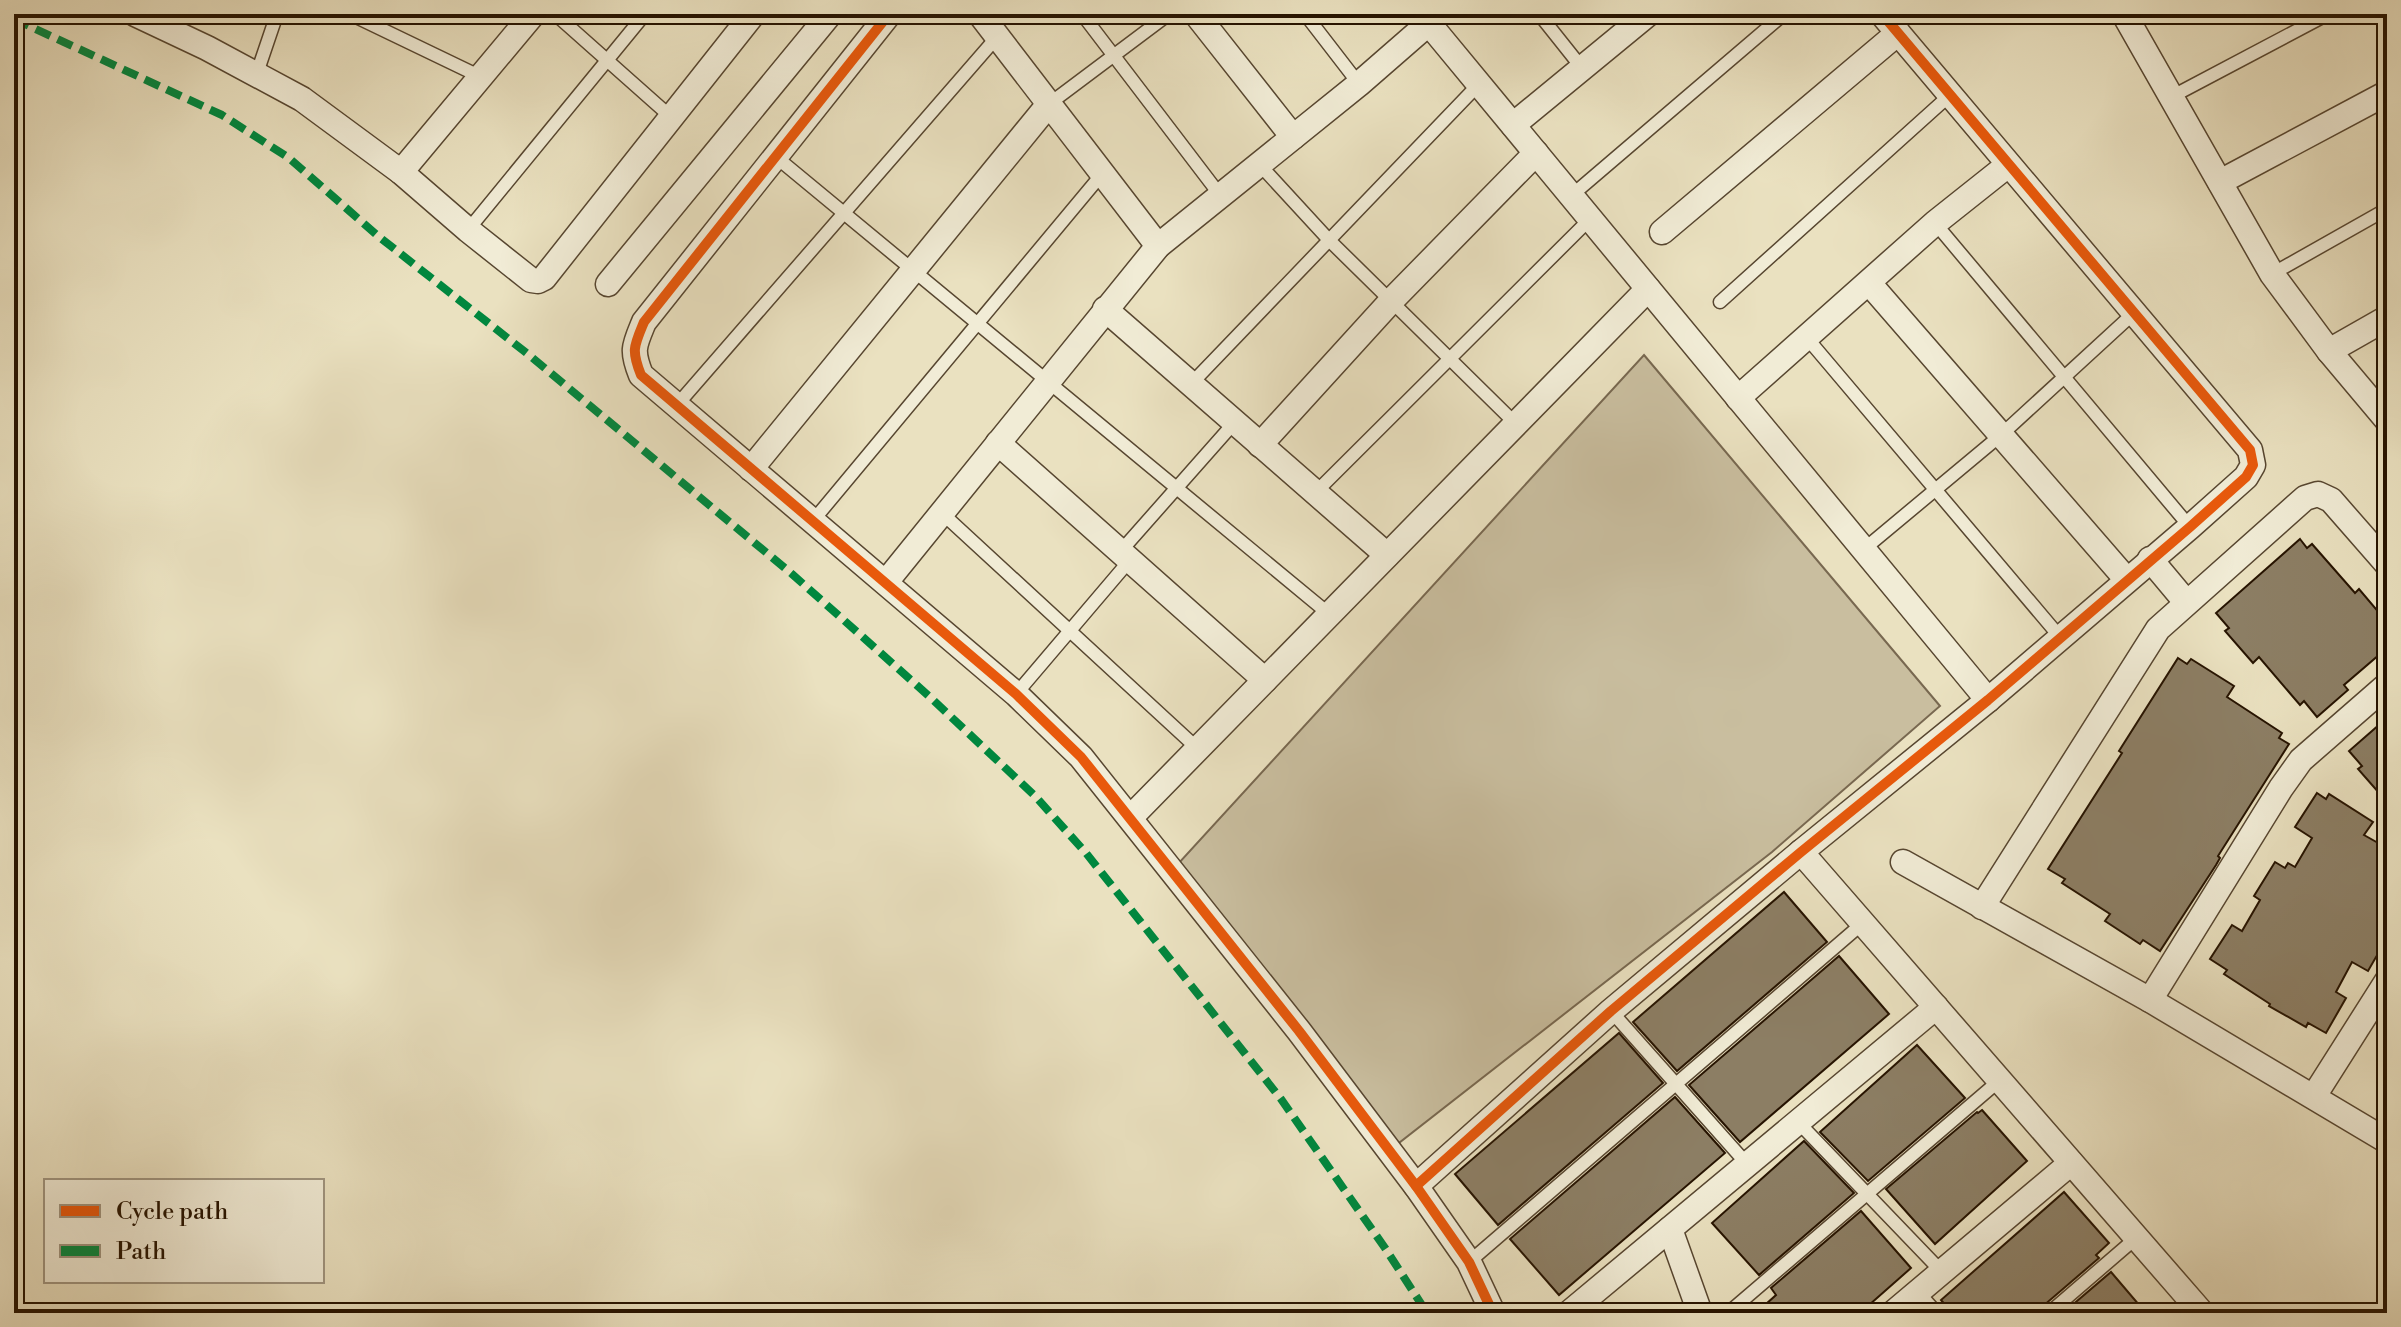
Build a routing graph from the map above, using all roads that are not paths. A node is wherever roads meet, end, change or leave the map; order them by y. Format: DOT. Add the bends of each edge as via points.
graph roads {
  1 [pos="135,14"];
  2 [pos="277,14"];
  3 [pos="350,14"];
  4 [pos="533,14"];
  5 [pos="555,14"];
  6 [pos="645,14"];
  7 [pos="753,14"];
  8 [pos="830,14"];
  9 [pos="889,14"];
  10 [pos="980,14"];
  11 [pos="1082,14"];
  12 [pos="1169,14"];
  13 [pos="1196,14"];
  14 [pos="1305,14"];
  15 [pos="1539,14"];
  16 [pos="1647,14"];
  17 [pos="1784,14"];
  18 [pos="2124,14"];
  19 [pos="2328,14"];
  20 [pos="1425,19"];
  21 [pos="1890,23"];
  22 [pos="997,37"];
  23 [pos="1113,56"];
  24 [pos="607,60"];
  25 [pos="1582,68"];
  26 [pos="257,73"];
  27 [pos="481,77"];
  28 [pos="1359,84"];
  29 [pos="1479,84"];
  30 [pos="2387,93"];
  31 [pos="1950,95"];
  32 [pos="2171,97"];
  33 [pos="1049,104"];
  34 [pos="671,117"];
  35 [pos="1513,125"];
  36 [pos="1293,137"];
  37 [pos="1536,153"];
  38 [pos="776,157"];
  39 [pos="1260,165"];
  40 [pos="2008,165"];
  41 [pos="401,172"];
  42 [pos="1102,174"];
  43 [pos="2220,182"];
  44 [pos="1220,195"];
  45 [pos="1571,196"];
  46 [pos="2387,209"];
  47 [pos="844,213"];
  48 [pos="1590,219"];
  49 [pos="1935,223"];
  50 [pos="468,230"];
  51 [pos="1662,232"];
  52 [pos="1329,240"];
  53 [pos="1158,246"];
  54 [pos="913,270"];
  55 [pos="2272,274"];
  56 [pos="1869,283"];
  57 [pos="608,284"];
  58 [pos="1648,289"];
  59 [pos="1392,300"];
  60 [pos="1720,302"];
  61 [pos="1105,309"];
  62 [pos="2135,312"];
  63 [pos="2387,318"];
  64 [pos="978,323"];
  65 [pos="1807,338"];
  66 [pos="2329,351"];
  67 [pos="1450,358"];
  68 [pos="2064,377"];
  69 [pos="1049,382"];
  70 [pos="1191,384"];
  71 [pos="1738,398"];
  72 [pos="677,405"];
  73 [pos="2387,420"];
  74 [pos="1234,423"];
  75 [pos="1516,424"];
  76 [pos="2001,435"];
  77 [pos="998,443"];
  78 [pos="1260,445"];
  79 [pos="751,469"];
  80 [pos="1176,489"];
  81 [pos="1933,490"];
  82 [pos="1315,493"];
  83 [pos="943,514"];
  84 [pos="812,522"];
  85 [pos="2190,527"];
  86 [pos="1863,550"];
  87 [pos="1387,555"];
  88 [pos="1125,556"];
  89 [pos="2150,559"];
  90 [pos="2387,564"];
  91 [pos="2127,580"];
  92 [pos="886,582"];
  93 [pos="2186,602"];
  94 [pos="1329,614"];
  95 [pos="1070,631"];
  96 [pos="2060,637"];
  97 [pos="1265,680"];
  98 [pos="2387,685"];
  99 [pos="1016,694"];
  100 [pos="1988,700"];
  101 [pos="1198,749"];
  102 [pos="1131,817"];
  103 [pos="1801,852"];
  104 [pos="1903,862"];
  105 [pos="1982,907"];
  106 [pos="1863,923"];
  107 [pos="2387,981"];
  108 [pos="2150,1000"];
  109 [pos="1936,1007"];
  110 [pos="1611,1011"];
  111 [pos="2000,1080"];
  112 [pos="1675,1084"];
  113 [pos="2314,1096"];
  114 [pos="1798,1122"];
  115 [pos="2387,1141"];
  116 [pos="2071,1163"];
  117 [pos="1747,1164"];
  118 [pos="1416,1186"];
  119 [pos="1867,1194"];
  120 [pos="1670,1229"];
  121 [pos="2136,1238"];
  122 [pos="1469,1262"];
  123 [pos="1942,1272"];
  124 [pos="1918,1292"];
  125 [pos="1583,1308"];
  126 [pos="2195,1311"];
  127 [pos="1493,1313"];
  128 [pos="1700,1313"];
  129 [pos="1728,1313"];
  130 [pos="1893,1313"];
  131 [pos="1937,1313"];
  132 [pos="2049,1313"];
  1 -- 26 [label="street"];
  2 -- 26 [label="lane"];
  3 -- 27 [label="lane"];
  4 -- 27 [label="street"];
  5 -- 24 [label="lane"];
  6 -- 24 [label="lane"];
  7 -- 34 [label="street"];
  8 -- 57 [label="street"];
  9 -- 38 [label="street"];
  10 -- 22 [label="street"];
  11 -- 23 [label="lane"];
  12 -- 23 [label="lane"];
  13 -- 36 [label="street"];
  14 -- 28 [label="lane"];
  15 -- 25 [label="lane"];
  16 -- 25 [label="street"];
  17 -- 45 [label="lane"];
  18 -- 32 [label="street"];
  19 -- 32 [label="lane"];
  20 -- 28 [label="street"];
  20 -- 29 [label="street"];
  21 -- 31 [label="street"];
  21 -- 51 [label="street"];
  22 -- 33 [label="street"];
  22 -- 47 [label="lane"];
  23 -- 33 [label="lane"];
  23 -- 44 [label="lane"];
  24 -- 34 [label="lane"];
  24 -- 50 [label="lane"];
  25 -- 35 [label="street"];
  26 -- 41 [label="street" via="302,99"];
  27 -- 41 [label="street"];
  28 -- 36 [label="street"];
  29 -- 35 [label="street"];
  29 -- 52 [label="lane"];
  30 -- 43 [label="street"];
  31 -- 40 [label="street"];
  31 -- 60 [label="lane"];
  32 -- 43 [label="street"];
  33 -- 42 [label="street"];
  33 -- 54 [label="street"];
  34 -- 50 [label="street" via="544,278 531,280"];
  35 -- 37 [label="street"];
  36 -- 39 [label="street"];
  37 -- 45 [label="street"];
  37 -- 59 [label="street"];
  38 -- 47 [label="lane"];
  38 -- 72 [label="street" via="644,322 635,342 633,356 641,375"];
  39 -- 44 [label="street"];
  39 -- 52 [label="lane"];
  40 -- 49 [label="street"];
  40 -- 62 [label="street"];
  41 -- 50 [label="street"];
  42 -- 53 [label="street"];
  42 -- 64 [label="lane"];
  43 -- 55 [label="street"];
  44 -- 53 [label="street"];
  45 -- 48 [label="street"];
  46 -- 55 [label="lane"];
  47 -- 54 [label="lane"];
  47 -- 72 [label="lane"];
  48 -- 58 [label="street"];
  48 -- 67 [label="lane"];
  49 -- 56 [label="street"];
  49 -- 68 [label="lane"];
  52 -- 59 [label="lane"];
  52 -- 70 [label="lane"];
  53 -- 61 [label="street"];
  54 -- 64 [label="lane"];
  54 -- 79 [label="street"];
  55 -- 66 [label="street"];
  56 -- 65 [label="street"];
  56 -- 76 [label="street"];
  58 -- 71 [label="street"];
  58 -- 75 [label="street"];
  59 -- 67 [label="lane"];
  59 -- 78 [label="street"];
  61 -- 69 [label="street"];
  61 -- 70 [label="street"];
  62 -- 68 [label="lane"];
  62 -- 85 [label="street" via="2250,450 2253,465 2246,477"];
  63 -- 66 [label="street"];
  64 -- 69 [label="lane"];
  64 -- 84 [label="lane"];
  65 -- 71 [label="street"];
  65 -- 81 [label="lane"];
  66 -- 73 [label="street"];
  67 -- 75 [label="lane"];
  67 -- 82 [label="lane"];
  68 -- 76 [label="lane"];
  68 -- 85 [label="lane"];
  69 -- 77 [label="street"];
  69 -- 80 [label="lane"];
  70 -- 74 [label="street"];
  71 -- 86 [label="street"];
  72 -- 79 [label="street"];
  74 -- 78 [label="street"];
  74 -- 80 [label="lane"];
  75 -- 87 [label="street"];
  76 -- 81 [label="lane"];
  76 -- 91 [label="street"];
  77 -- 83 [label="street"];
  77 -- 88 [label="street"];
  78 -- 82 [label="street"];
  79 -- 84 [label="street"];
  80 -- 88 [label="lane"];
  80 -- 94 [label="lane"];
  81 -- 86 [label="lane"];
  81 -- 96 [label="lane"];
  82 -- 87 [label="street"];
  83 -- 92 [label="street"];
  83 -- 95 [label="lane"];
  84 -- 92 [label="street"];
  85 -- 89 [label="street"];
  86 -- 100 [label="street"];
  87 -- 94 [label="street"];
  88 -- 95 [label="lane"];
  88 -- 97 [label="street"];
  89 -- 91 [label="street"];
  89 -- 93 [label="street"];
  90 -- 93 [label="street" via="2331,500 2318,494 2305,498"];
  91 -- 96 [label="street"];
  92 -- 99 [label="street"];
  93 -- 105 [label="street" via="2141,653"];
  94 -- 97 [label="street"];
  95 -- 99 [label="lane"];
  95 -- 101 [label="lane"];
  96 -- 100 [label="street"];
  97 -- 101 [label="street"];
  98 -- 108 [label="street" via="2301,760"];
  99 -- 102 [label="street" via="1081,757"];
  100 -- 103 [label="street"];
  101 -- 102 [label="street"];
  102 -- 118 [label="street"];
  103 -- 106 [label="street"];
  103 -- 110 [label="street"];
  104 -- 105 [label="street"];
  105 -- 108 [label="street"];
  106 -- 109 [label="street"];
  106 -- 112 [label="lane"];
  107 -- 113 [label="street"];
  108 -- 113 [label="street"];
  109 -- 111 [label="street"];
  109 -- 114 [label="street"];
  110 -- 112 [label="lane"];
  110 -- 118 [label="street"];
  111 -- 116 [label="street"];
  111 -- 119 [label="lane"];
  112 -- 117 [label="lane"];
  112 -- 122 [label="lane"];
  113 -- 115 [label="street"];
  114 -- 117 [label="street"];
  114 -- 119 [label="lane"];
  116 -- 121 [label="street"];
  116 -- 123 [label="street"];
  117 -- 120 [label="street"];
  118 -- 122 [label="street"];
  119 -- 123 [label="lane"];
  119 -- 129 [label="lane"];
  120 -- 125 [label="street"];
  120 -- 128 [label="street"];
  121 -- 126 [label="street"];
  121 -- 132 [label="lane"];
  122 -- 127 [label="street"];
  123 -- 124 [label="street"];
  124 -- 130 [label="street"];
  124 -- 131 [label="lane"];
}
